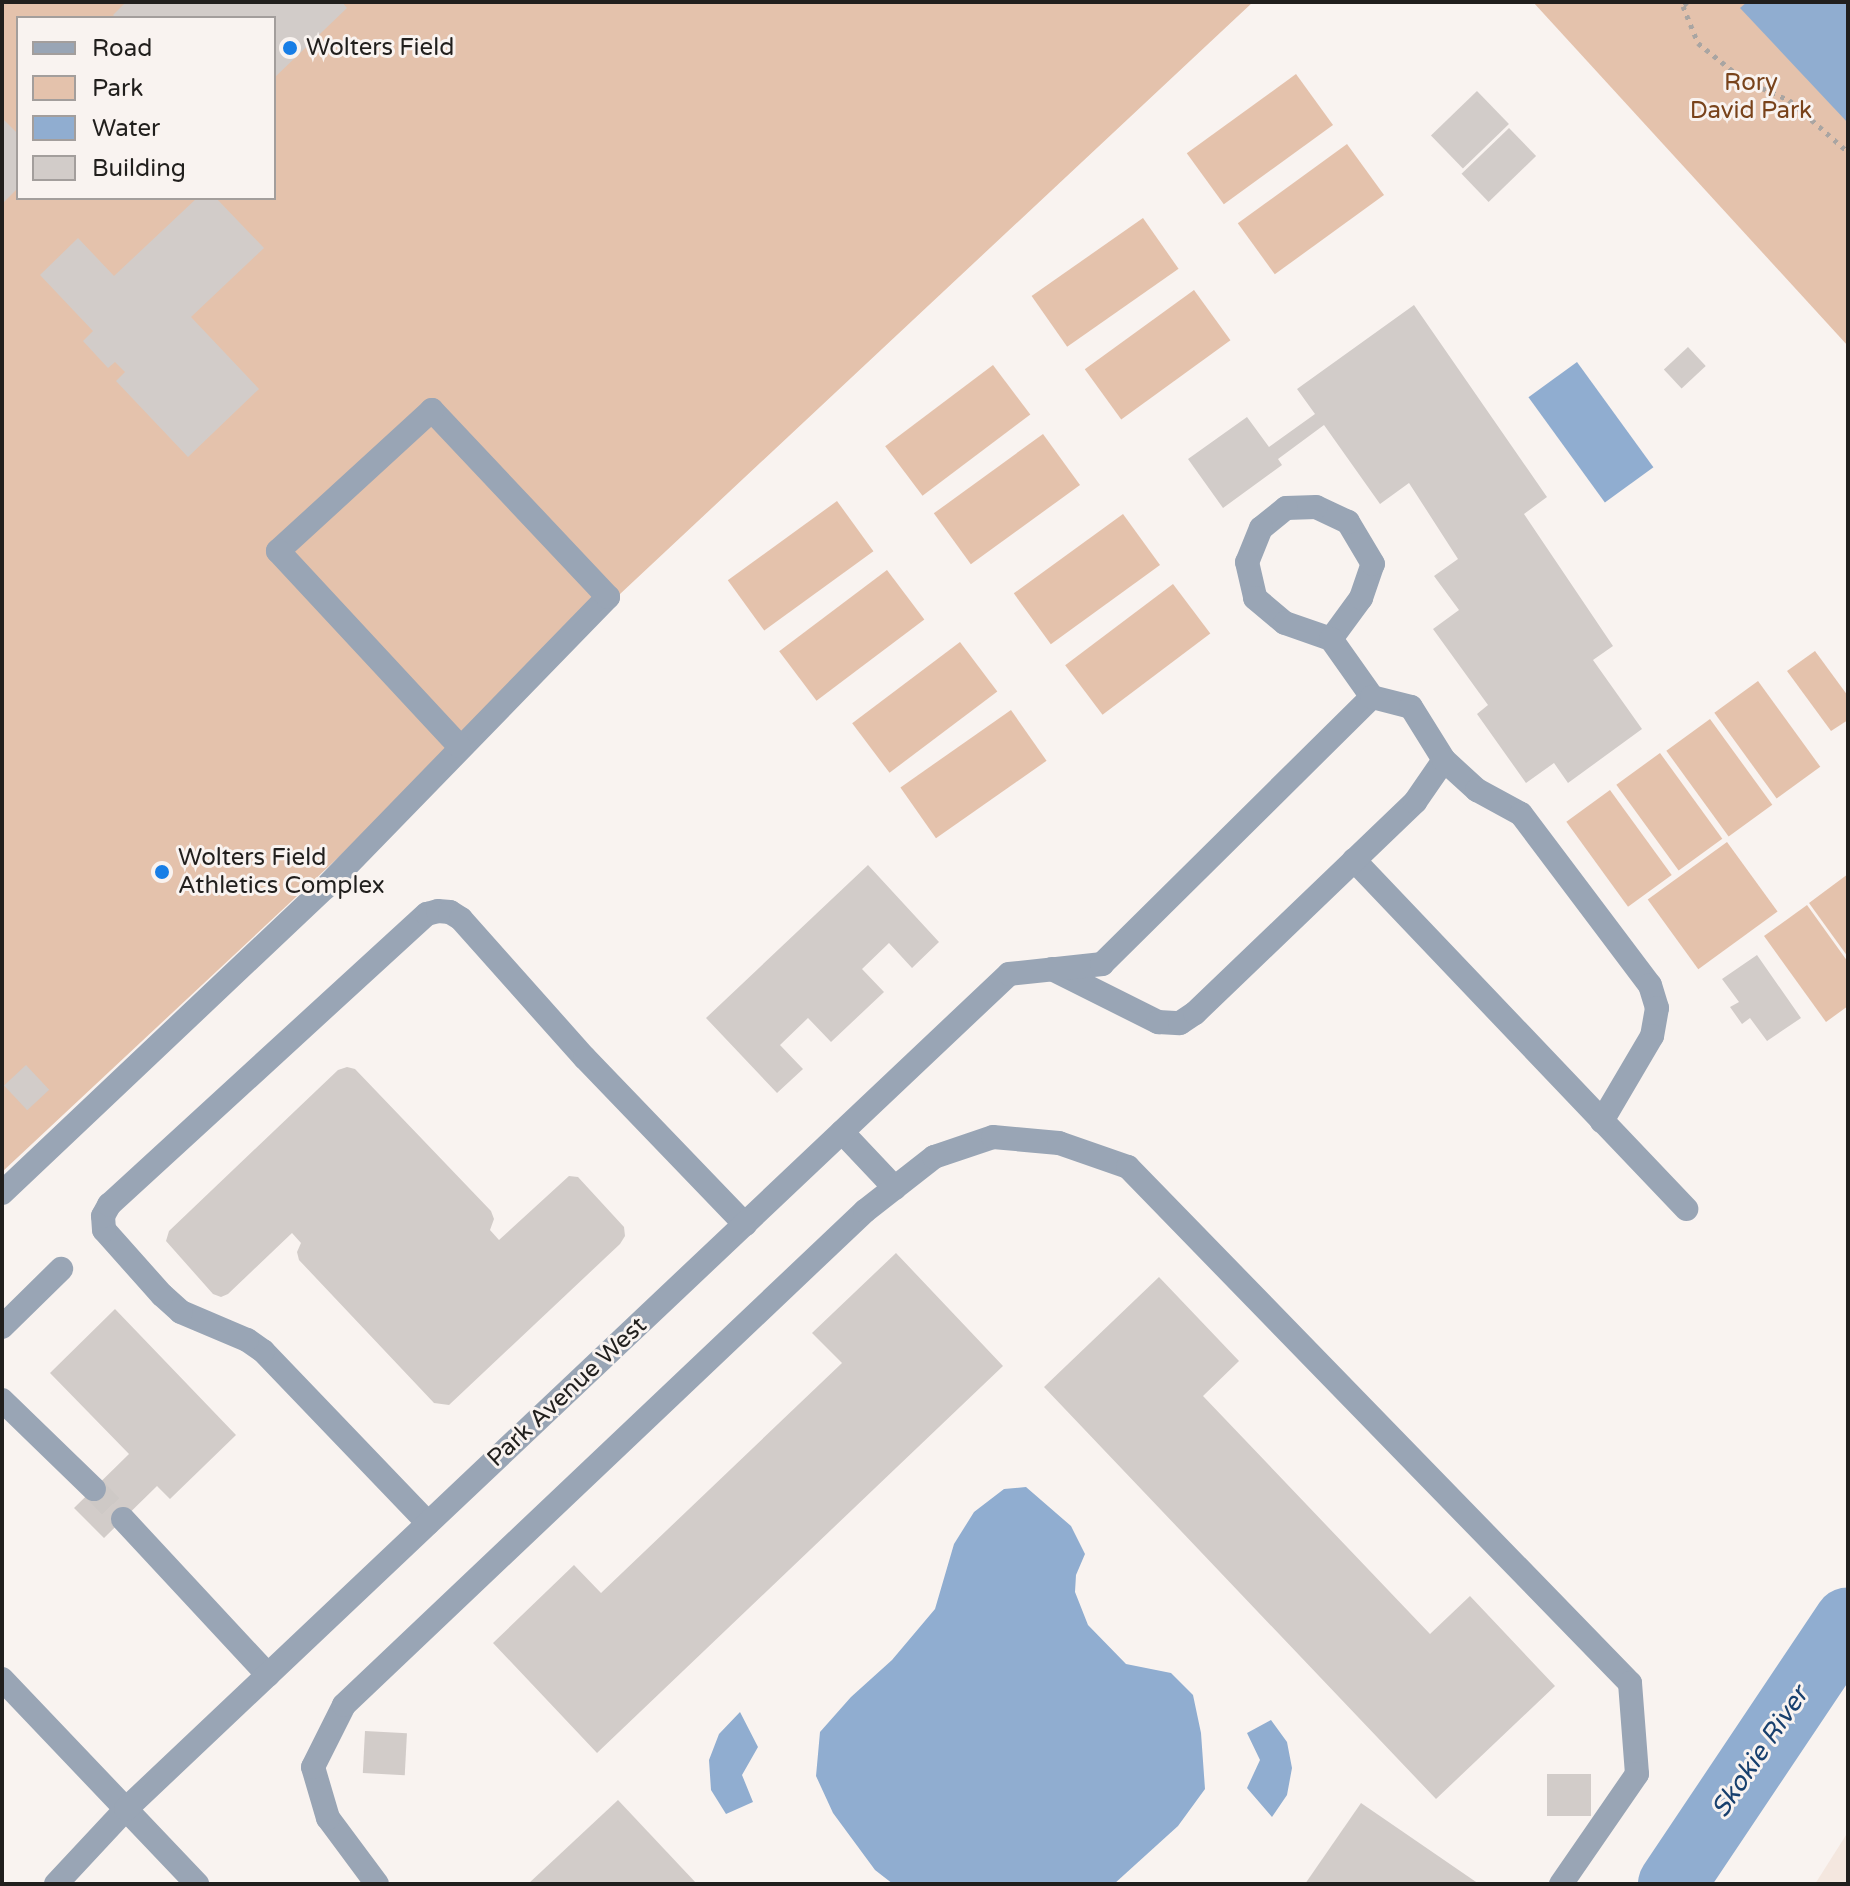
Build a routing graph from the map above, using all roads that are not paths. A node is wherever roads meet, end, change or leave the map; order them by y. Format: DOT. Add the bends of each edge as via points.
graph roads {
  1 [pos="1331,639"];
  2 [pos="1372,697"];
  3 [pos="459,746"];
  4 [pos="1444,760"];
  5 [pos="1354,860"];
  6 [pos="1052,969"];
  7 [pos="1602,1121"];
  8 [pos="842,1132"];
  9 [pos="895,1188"];
  10 [pos="2,1193"];
  11 [pos="1686,1209"];
  12 [pos="745,1224"];
  13 [pos="61,1269"];
  14 [pos="2,1327"];
  15 [pos="2,1400"];
  16 [pos="94,1489"];
  17 [pos="123,1519"];
  18 [pos="428,1523"];
  19 [pos="268,1675"];
  20 [pos="2,1679"];
  21 [pos="126,1809"];
  22 [pos="370,1876"];
  23 [pos="56,1884"];
  24 [pos="197,1884"];
  25 [pos="1561,1884"];
  1 -- 1 [label="street" via="1285,623 1255,598 1247,562 1261,528 1286,508 1316,507 1348,522 1373,564 1361,598"];
  1 -- 2 [label="street"];
  2 -- 4 [label="street" via="1411,707"];
  2 -- 6 [label="street" via="1102,964"];
  3 -- 3 [label="street" via="608,597 432,410 278,551"];
  3 -- 10 [label="street" via="325,888"];
  4 -- 5 [label="street" via="1415,802"];
  4 -- 7 [label="street" via="1477,790 1521,814 1650,985 1657,1008 1652,1036"];
  5 -- 6 [label="street" via="1180,1023 1158,1022"];
  5 -- 7 [label="street"];
  6 -- 8 [label="street, Park Avenue West" via="1009,974"];
  7 -- 11 [label="street"];
  8 -- 9 [label="street"];
  8 -- 12 [label="street, Park Avenue West"];
  9 -- 22 [label="street" via="344,1705 313,1767 328,1818"];
  9 -- 25 [label="street" via="934,1157 993,1137 1059,1143 1128,1167 1630,1683 1637,1774"];
  12 -- 18 [label="street, Park Avenue West"];
  12 -- 18 [label="street" via="461,919 438,911 427,914 109,1205 104,1230 162,1295 181,1312 263,1351"];
  13 -- 14 [label="street"];
  15 -- 16 [label="street"];
  17 -- 19 [label="street"];
  18 -- 19 [label="street, Park Avenue West"];
  19 -- 21 [label="street, Park Avenue West"];
  20 -- 21 [label="street"];
  21 -- 23 [label="street, Park Avenue West"];
  21 -- 24 [label="street"];
}
